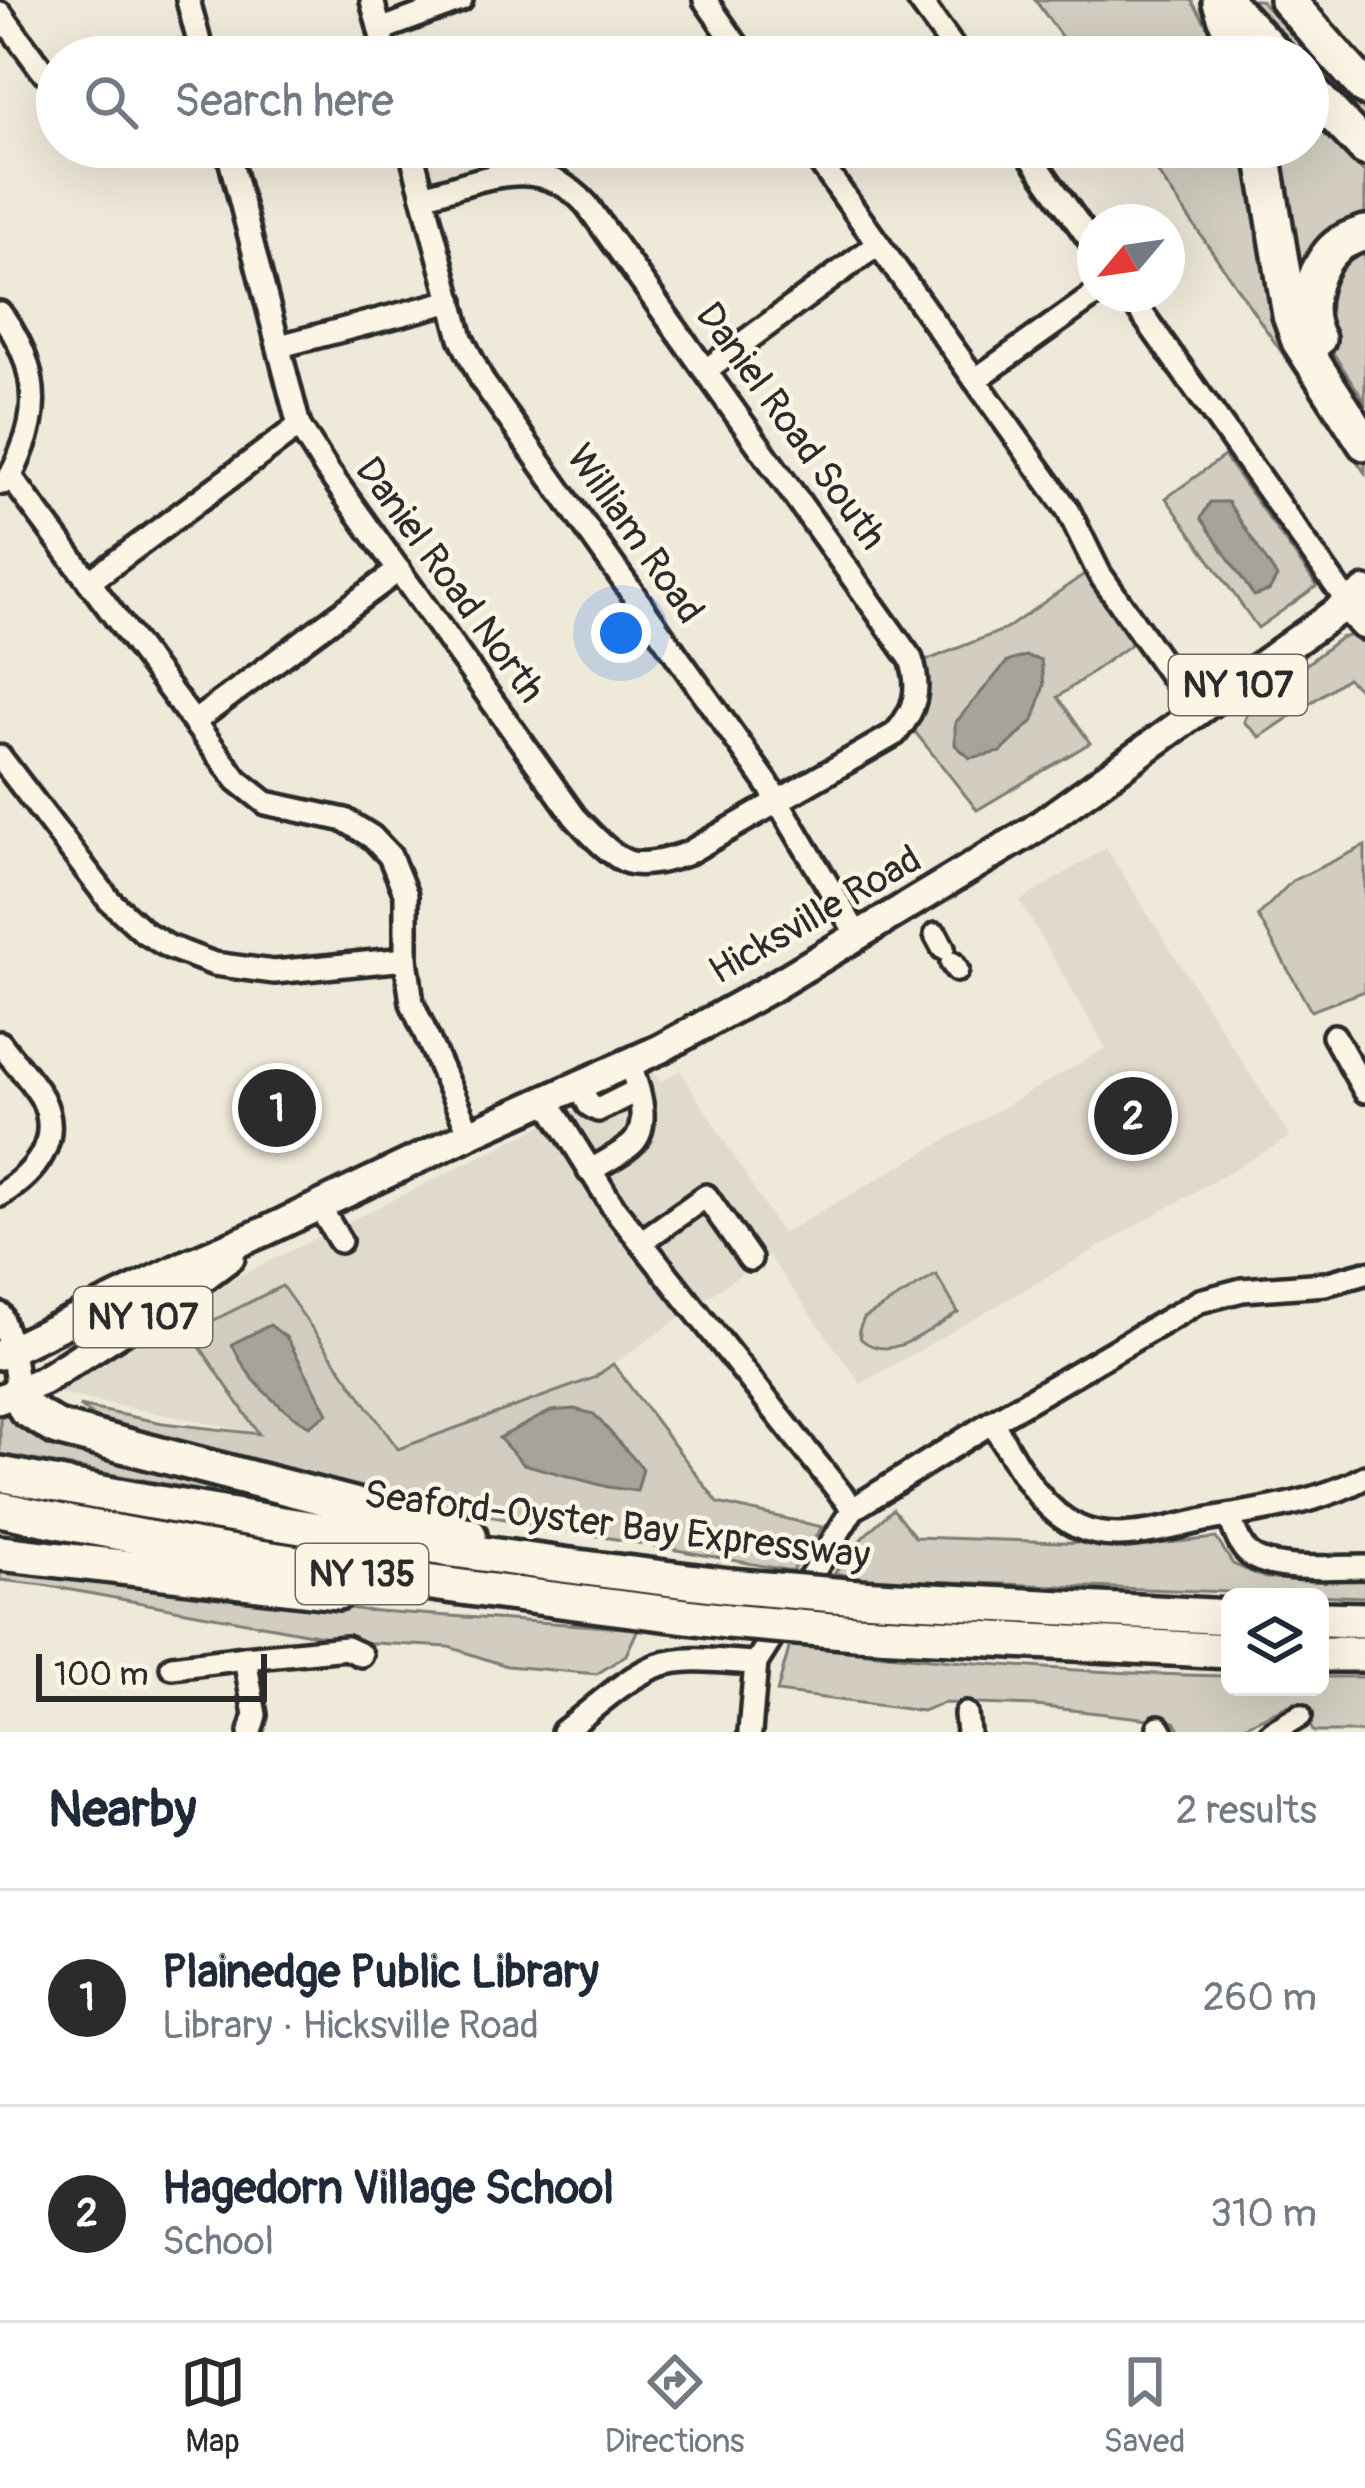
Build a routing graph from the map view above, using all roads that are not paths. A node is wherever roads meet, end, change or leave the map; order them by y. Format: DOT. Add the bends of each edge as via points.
graph roads {
  1 [pos="188,0"];
  2 [pos="372,0"];
  3 [pos="461,0"];
  4 [pos="705,0"];
  5 [pos="919,0"];
  6 [pos="1221,0"];
  7 [pos="1287,0"];
  8 [pos="0,13"];
  9 [pos="380,30"];
  10 [pos="197,36"];
  11 [pos="382,36"];
  12 [pos="730,36"];
  13 [pos="945,36"];
  14 [pos="1232,36"];
  15 [pos="1257,36"];
  16 [pos="1319,36"];
  17 [pos="1329,47"];
  18 [pos="36,60"];
  19 [pos="1365,88"];
  20 [pos="1329,110"];
  21 [pos="1365,148"];
  22 [pos="233,168"];
  23 [pos="416,168"];
  24 [pos="824,168"];
  25 [pos="1039,168"];
  26 [pos="1266,168"];
  27 [pos="423,196"];
  28 [pos="1077,222"];
  29 [pos="1365,233"];
  30 [pos="878,244"];
  31 [pos="452,302"];
  32 [pos="1077,308"];
  33 [pos="1141,312"];
  34 [pos="0,313"];
  35 [pos="280,346"];
  36 [pos="706,370"];
  37 [pos="975,380"];
  38 [pos="1365,418"];
  39 [pos="299,426"];
  40 [pos="1365,443"];
  41 [pos="5,482"];
  42 [pos="399,570"];
  43 [pos="89,581"];
  44 [pos="1360,606"];
  45 [pos="1198,713"];
  46 [pos="194,722"];
  47 [pos="3,766"];
  48 [pos="779,801"];
  49 [pos="858,936"];
  50 [pos="406,959"];
  51 [pos="1334,1036"];
  52 [pos="0,1043"];
  53 [pos="629,1061"];
  54 [pos="579,1085"];
  55 [pos="638,1090"];
  56 [pos="1365,1090"];
  57 [pos="541,1102"];
  58 [pos="470,1134"];
  59 [pos="589,1171"];
  60 [pos="0,1195"];
  61 [pos="319,1206"];
  62 [pos="262,1233"];
  63 [pos="340,1241"];
  64 [pos="641,1242"];
  65 [pos="750,1259"];
  66 [pos="1365,1273"];
  67 [pos="0,1314"];
  68 [pos="6,1372"];
  69 [pos="992,1422"];
  70 [pos="0,1474"];
  71 [pos="1365,1477"];
  72 [pos="0,1509"];
  73 [pos="853,1509"];
  74 [pos="1228,1516"];
  75 [pos="0,1553"];
  76 [pos="1365,1567"];
  77 [pos="610,1572"];
  78 [pos="1221,1617"];
  79 [pos="1329,1619"];
  80 [pos="1365,1620"];
  81 [pos="727,1621"];
  82 [pos="1221,1651"];
  83 [pos="1329,1654"];
  84 [pos="1365,1654"];
  85 [pos="361,1655"];
  86 [pos="245,1658"];
  87 [pos="756,1663"];
  88 [pos="172,1667"];
  89 [pos="1300,1716"];
  90 [pos="250,1732"];
  91 [pos="563,1732"];
  92 [pos="750,1732"];
  93 [pos="1272,1732"];
  1 -- 10 [label="street"];
  2 -- 9 [label="street"];
  3 -- 9 [label="street"];
  4 -- 12 [label="street"];
  5 -- 13 [label="street"];
  6 -- 14 [label="highway"];
  6 -- 15 [label="highway"];
  7 -- 16 [label="highway"];
  8 -- 18 [label="street"];
  9 -- 11 [label="street"];
  17 -- 19 [label="highway"];
  20 -- 21 [label="highway"];
  22 -- 35 [label="street, Daniel Road North"];
  23 -- 27 [label="street, William Road"];
  24 -- 30 [label="street"];
  25 -- 28 [label="street"];
  26 -- 40 [label="highway" via="1299,341"];
  27 -- 31 [label="street, William Road"];
  27 -- 36 [label="street, Daniel Road South" via="521,172 564,183"];
  29 -- 38 [label="highway" via="1330,252 1310,302 1311,328"];
  30 -- 36 [label="street"];
  30 -- 37 [label="street"];
  31 -- 35 [label="street"];
  31 -- 48 [label="street, William Road" via="483,382"];
  32 -- 37 [label="street"];
  33 -- 44 [label="street"];
  34 -- 41 [label="street" via="20,342 32,385 27,438"];
  35 -- 39 [label="street, Daniel Road North"];
  36 -- 48 [label="street, Daniel Road South" via="903,644 917,677 914,709 895,734"];
  37 -- 45 [label="street"];
  39 -- 42 [label="street, Daniel Road North"];
  39 -- 43 [label="street"];
  41 -- 43 [label="street"];
  42 -- 46 [label="street"];
  42 -- 48 [label="street, Daniel Road North" via="575,817 627,870 686,854"];
  43 -- 46 [label="street"];
  44 -- 45 [label="main road, Hicksville Road / NY 107"];
  45 -- 49 [label="main road, Hicksville Road / NY 107" via="1033,830"];
  46 -- 50 [label="street" via="254,795 345,820 390,856 406,895"];
  47 -- 50 [label="street" via="109,901 169,947 214,964 274,972"];
  48 -- 49 [label="street, William Road"];
  49 -- 53 [label="main road, Hicksville Road / NY 107"];
  50 -- 58 [label="street" via="412,1004"];
  51 -- 56 [label="street"];
  52 -- 60 [label="street" via="42,1099 50,1139 38,1163"];
  53 -- 54 [label="main road, Hicksville Road / NY 107"];
  53 -- 55 [label="street"];
  54 -- 55 [label="street" via="598,1110"];
  54 -- 57 [label="main road, Hicksville Road / NY 107"];
  55 -- 59 [label="street" via="643,1124 635,1143"];
  57 -- 58 [label="main road, Hicksville Road"];
  57 -- 59 [label="street"];
  58 -- 61 [label="main road, Hicksville Road / NY 107"];
  59 -- 64 [label="street"];
  61 -- 62 [label="main road, Hicksville Road / NY 107"];
  61 -- 63 [label="street"];
  62 -- 68 [label="main road, Hicksville Road / NY 107" via="188,1264"];
  62 -- 68 [label="main road, Hicksville Road / NY 107" via="161,1319 44,1380"];
  64 -- 65 [label="street" via="706,1196"];
  64 -- 73 [label="street"];
  66 -- 69 [label="street" via="1200,1301"];
  67 -- 68 [label="street"];
  68 -- 77 [label="highway" via="26,1408 57,1428"];
  69 -- 73 [label="street"];
  69 -- 74 [label="street" via="1052,1511 1080,1528 1127,1535"];
  70 -- 77 [label="highway, Seaford-Oyster Bay Expressway / NY 135" via="277,1526"];
  71 -- 74 [label="street"];
  72 -- 81 [label="highway, Seaford-Oyster Bay Expressway / NY 135" via="356,1573"];
  73 -- 87 [label="street"];
  74 -- 76 [label="street" via="1252,1557"];
  75 -- 81 [label="highway" via="449,1604"];
  77 -- 78 [label="highway, Seaford-Oyster Bay Expressway / NY 135, bridge" via="858,1597"];
  79 -- 80 [label="highway"];
  81 -- 82 [label="highway, Seaford-Oyster Bay Expressway / NY 135, bridge"];
  83 -- 84 [label="highway"];
  85 -- 86 [label="street" via="346,1648"];
  86 -- 88 [label="street"];
  86 -- 90 [label="street" via="255,1715"];
  87 -- 91 [label="street" via="660,1665"];
  87 -- 92 [label="street"];
  89 -- 93 [label="street"];
}
